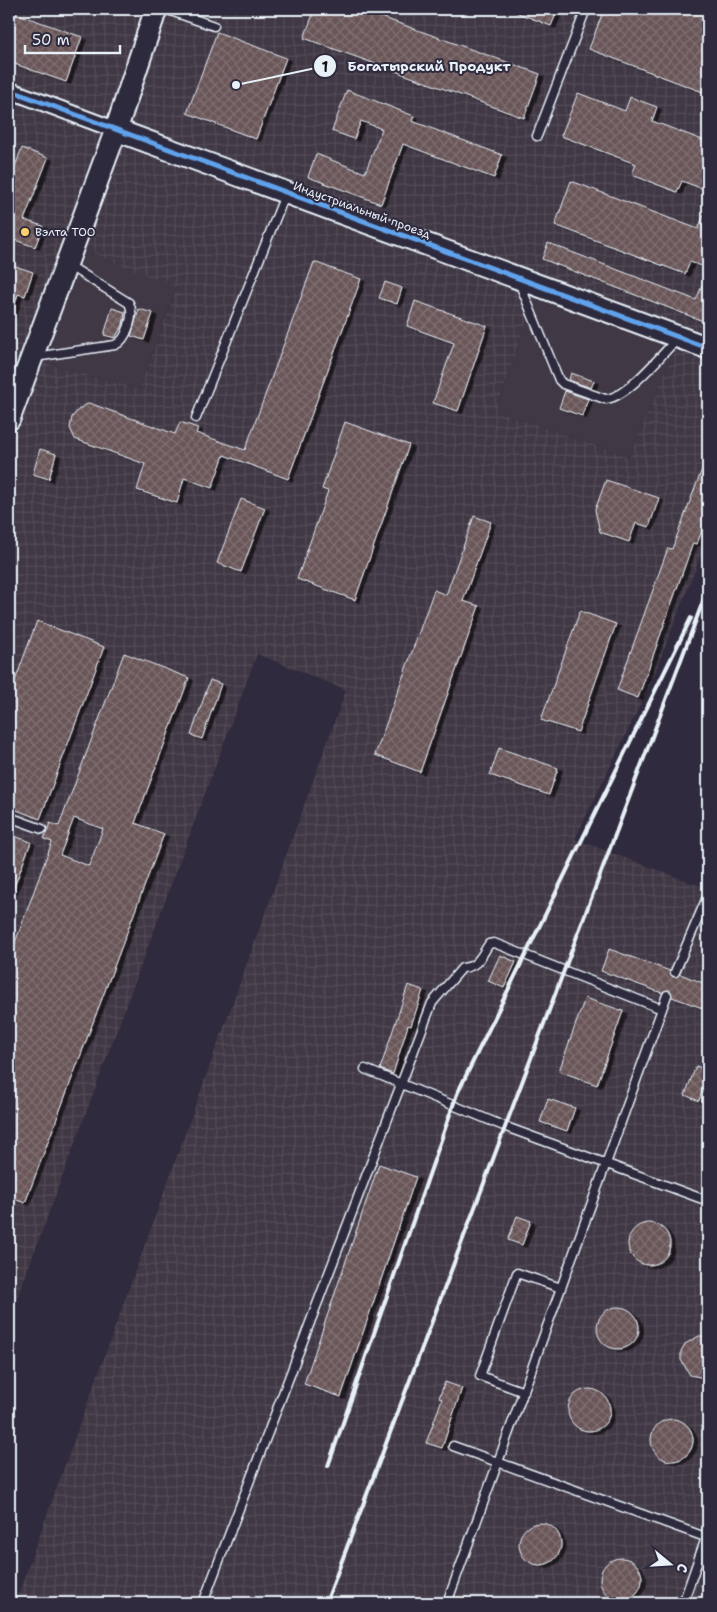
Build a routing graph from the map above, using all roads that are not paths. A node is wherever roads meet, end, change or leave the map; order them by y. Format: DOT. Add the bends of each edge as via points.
graph roads {
  1 [pos="156,9"];
  2 [pos="165,9"];
  3 [pos="586,9"];
  4 [pos="214,26"];
  5 [pos="9,90"];
  6 [pos="116,130"];
  7 [pos="537,136"];
  8 [pos="286,193"];
  9 [pos="67,264"];
  10 [pos="518,279"];
  11 [pos="679,337"];
  12 [pos="708,348"];
  13 [pos="31,358"];
  14 [pos="196,418"];
  15 [pos="9,419"];
  16 [pos="9,817"];
  17 [pos="42,830"];
  18 [pos="708,895"];
  19 [pos="675,972"];
  20 [pos="667,995"];
  21 [pos="662,1009"];
  22 [pos="365,1069"];
  23 [pos="401,1083"];
  24 [pos="606,1164"];
  25 [pos="708,1201"];
  26 [pos="561,1288"];
  27 [pos="524,1392"];
  28 [pos="453,1446"];
  29 [pos="498,1462"];
  30 [pos="708,1536"];
  31 [pos="203,1603"];
  32 [pos="447,1603"];
  33 [pos="683,1603"];
  1 -- 6 [label="street"];
  2 -- 4 [label="lane"];
  3 -- 7 [label="lane"];
  5 -- 6 [label="street, Индустриальный проезд"];
  6 -- 8 [label="street, Индустриальный проезд"];
  6 -- 9 [label="street"];
  8 -- 10 [label="street, Индустриальный проезд"];
  8 -- 14 [label="lane"];
  9 -- 13 [label="street"];
  9 -- 13 [label="lane" via="129,303 131,312 124,337 118,344"];
  10 -- 11 [label="street, Индустриальный проезд"];
  10 -- 11 [label="lane" via="555,374 563,384 612,399 624,392"];
  11 -- 12 [label="street, Индустриальный проезд"];
  13 -- 15 [label="street"];
  16 -- 17 [label="lane"];
  18 -- 19 [label="lane"];
  20 -- 21 [label="lane"];
  21 -- 23 [label="lane" via="494,943 489,944 477,964 472,968 462,968 432,1003"];
  21 -- 24 [label="lane"];
  22 -- 23 [label="lane"];
  23 -- 24 [label="lane" via="506,1128"];
  23 -- 31 [label="lane"];
  24 -- 25 [label="lane"];
  24 -- 26 [label="lane"];
  26 -- 27 [label="lane"];
  26 -- 27 [label="lane" via="517,1272 480,1376"];
  27 -- 29 [label="lane"];
  28 -- 29 [label="lane"];
  29 -- 30 [label="lane"];
  29 -- 32 [label="lane"];
  30 -- 33 [label="lane"];
}
